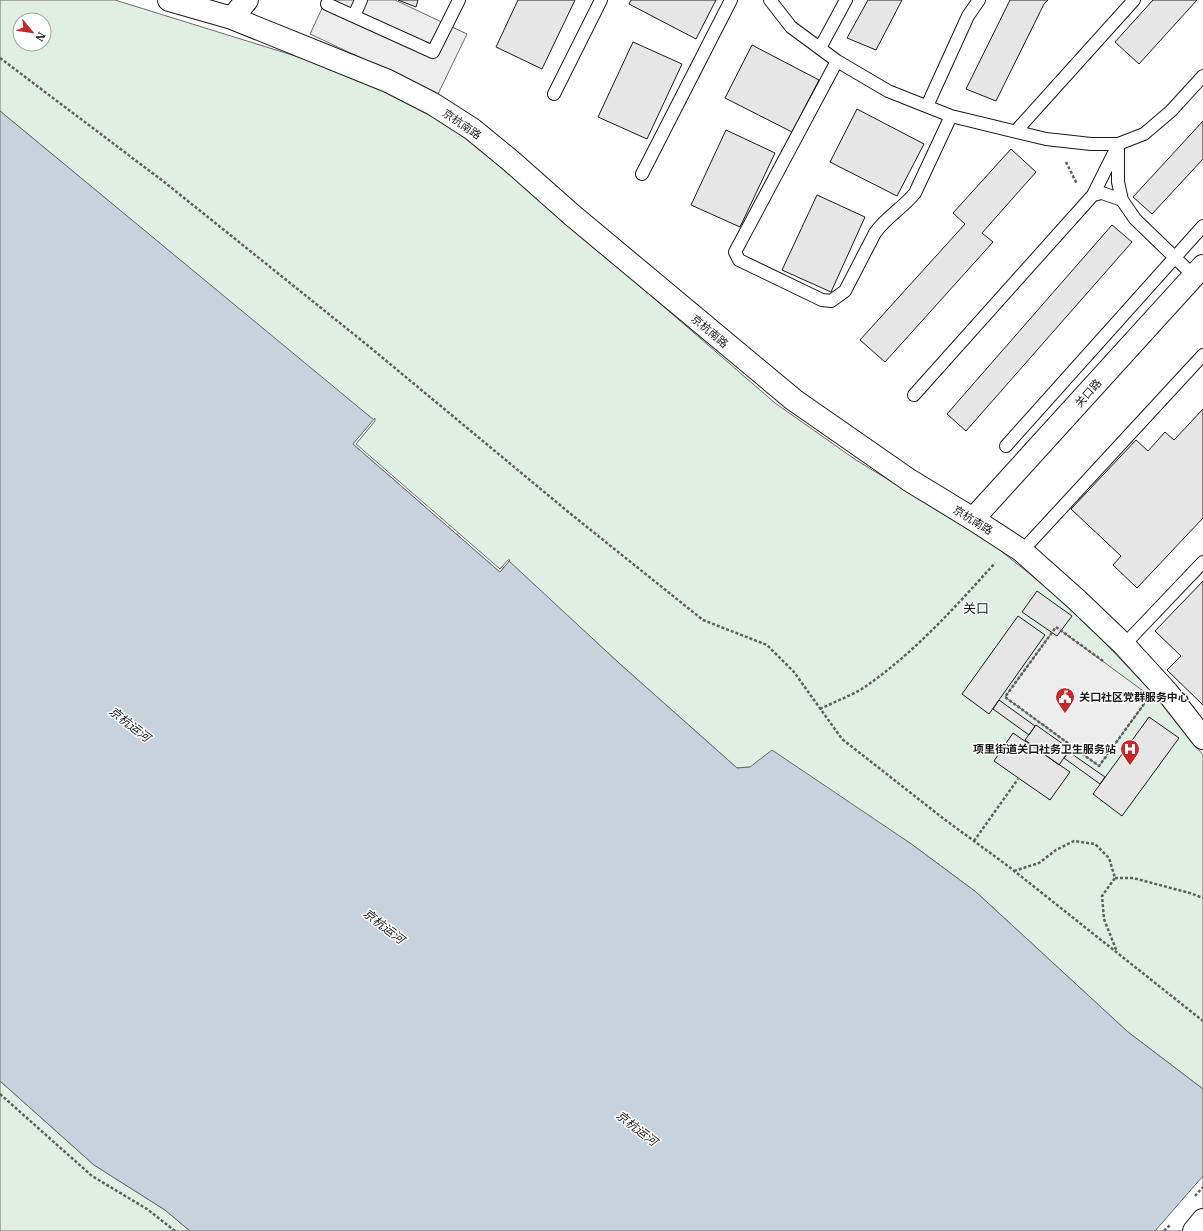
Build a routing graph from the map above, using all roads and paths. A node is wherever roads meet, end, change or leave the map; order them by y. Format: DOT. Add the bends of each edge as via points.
graph roads {
  1 [pos="169,0"];
  2 [pos="247,0"];
  3 [pos="361,0"];
  4 [pos="459,0"];
  5 [pos="601,0"];
  6 [pos="731,0"];
  7 [pos="770,0"];
  8 [pos="846,0"];
  9 [pos="979,0"];
  10 [pos="1134,0"];
  11 [pos="327,4"];
  12 [pos="354,16"];
  13 [pos="232,18"];
  14 [pos="820,48"];
  15 [pos="0,58"];
  16 [pos="837,61"];
  17 [pos="1203,76"];
  18 [pos="554,94"];
  19 [pos="927,106"];
  20 [pos="951,116"];
  21 [pos="1016,131"];
  22 [pos="1046,139"];
  23 [pos="1118,144"];
  24 [pos="642,174"];
  25 [pos="1093,195"];
  26 [pos="1122,200"];
  27 [pos="1083,205"];
  28 [pos="1203,226"];
  29 [pos="1175,258"];
  30 [pos="1199,271"];
  31 [pos="1203,355"];
  32 [pos="914,395"];
  33 [pos="1006,446"];
  34 [pos="973,519"];
  35 [pos="1017,548"];
  36 [pos="1203,562"];
  37 [pos="1124,645"];
  38 [pos="1146,702"];
  39 [pos="820,709"];
  40 [pos="1203,738"];
  41 [pos="1018,779"];
  42 [pos="974,841"];
  43 [pos="1014,870"];
  44 [pos="1115,878"];
  45 [pos="1203,898"];
  46 [pos="1117,953"];
  47 [pos="1203,1021"];
  48 [pos="0,1094"];
  49 [pos="1203,1220"];
  50 [pos="175,1231"];
  51 [pos="1194,1231"];
  1 -- 13 [label="street, 京杭南路"];
  2 -- 13 [label="street"];
  3 -- 12 [label="lane"];
  4 -- 12 [label="lane" via="433,52"];
  5 -- 18 [label="lane"];
  6 -- 24 [label="lane"];
  7 -- 14 [label="lane" via="791,27"];
  8 -- 14 [label="lane"];
  9 -- 19 [label="lane" via="968,16"];
  10 -- 21 [label="lane"];
  11 -- 12 [label="lane"];
  13 -- 34 [label="street, 京杭南路" via="388,81 433,104 472,130 794,400 909,480"];
  14 -- 16 [label="lane"];
  15 -- 39 [label="path" via="162,181 366,344 703,620 767,645 794,672"];
  16 -- 19 [label="lane" via="888,91"];
  16 -- 20 [label="lane" via="735,252 740,260 766,274 822,300 831,301 845,292 880,226 915,193"];
  17 -- 23 [label="lane" via="1171,111 1144,134"];
  19 -- 20 [label="lane"];
  20 -- 21 [label="lane"];
  21 -- 22 [label="lane"];
  22 -- 23 [label="lane"];
  22 -- 27 [label="path" via="1066,160"];
  23 -- 25 [label="lane"];
  23 -- 26 [label="lane" via="1118,182"];
  25 -- 26 [label="lane" via="1102,193"];
  25 -- 27 [label="lane"];
  26 -- 29 [label="lane" via="1135,219"];
  27 -- 32 [label="lane"];
  28 -- 29 [label="lane"];
  29 -- 30 [label="lane"];
  29 -- 33 [label="lane"];
  30 -- 34 [label="street, 关口路"];
  31 -- 35 [label="lane"];
  34 -- 35 [label="street, 京杭南路"];
  35 -- 37 [label="street, 京杭南路"];
  35 -- 39 [label="path" via="912,650 868,685"];
  36 -- 37 [label="lane"];
  37 -- 38 [label="path" via="1109,665 1056,627 1005,697 1099,766"];
  37 -- 40 [label="street, 京杭南路" via="1167,692"];
  39 -- 42 [label="path" via="842,739"];
  41 -- 42 [label="path"];
  42 -- 43 [label="path"];
  43 -- 44 [label="path" via="1039,863 1074,841 1095,844 1109,858"];
  43 -- 46 [label="path"];
  44 -- 45 [label="path" via="1133,878"];
  44 -- 46 [label="path" via="1102,896 1104,919"];
  46 -- 47 [label="path"];
  48 -- 50 [label="path" via="92,1176 147,1209"];
  49 -- 51 [label="street"];
}
